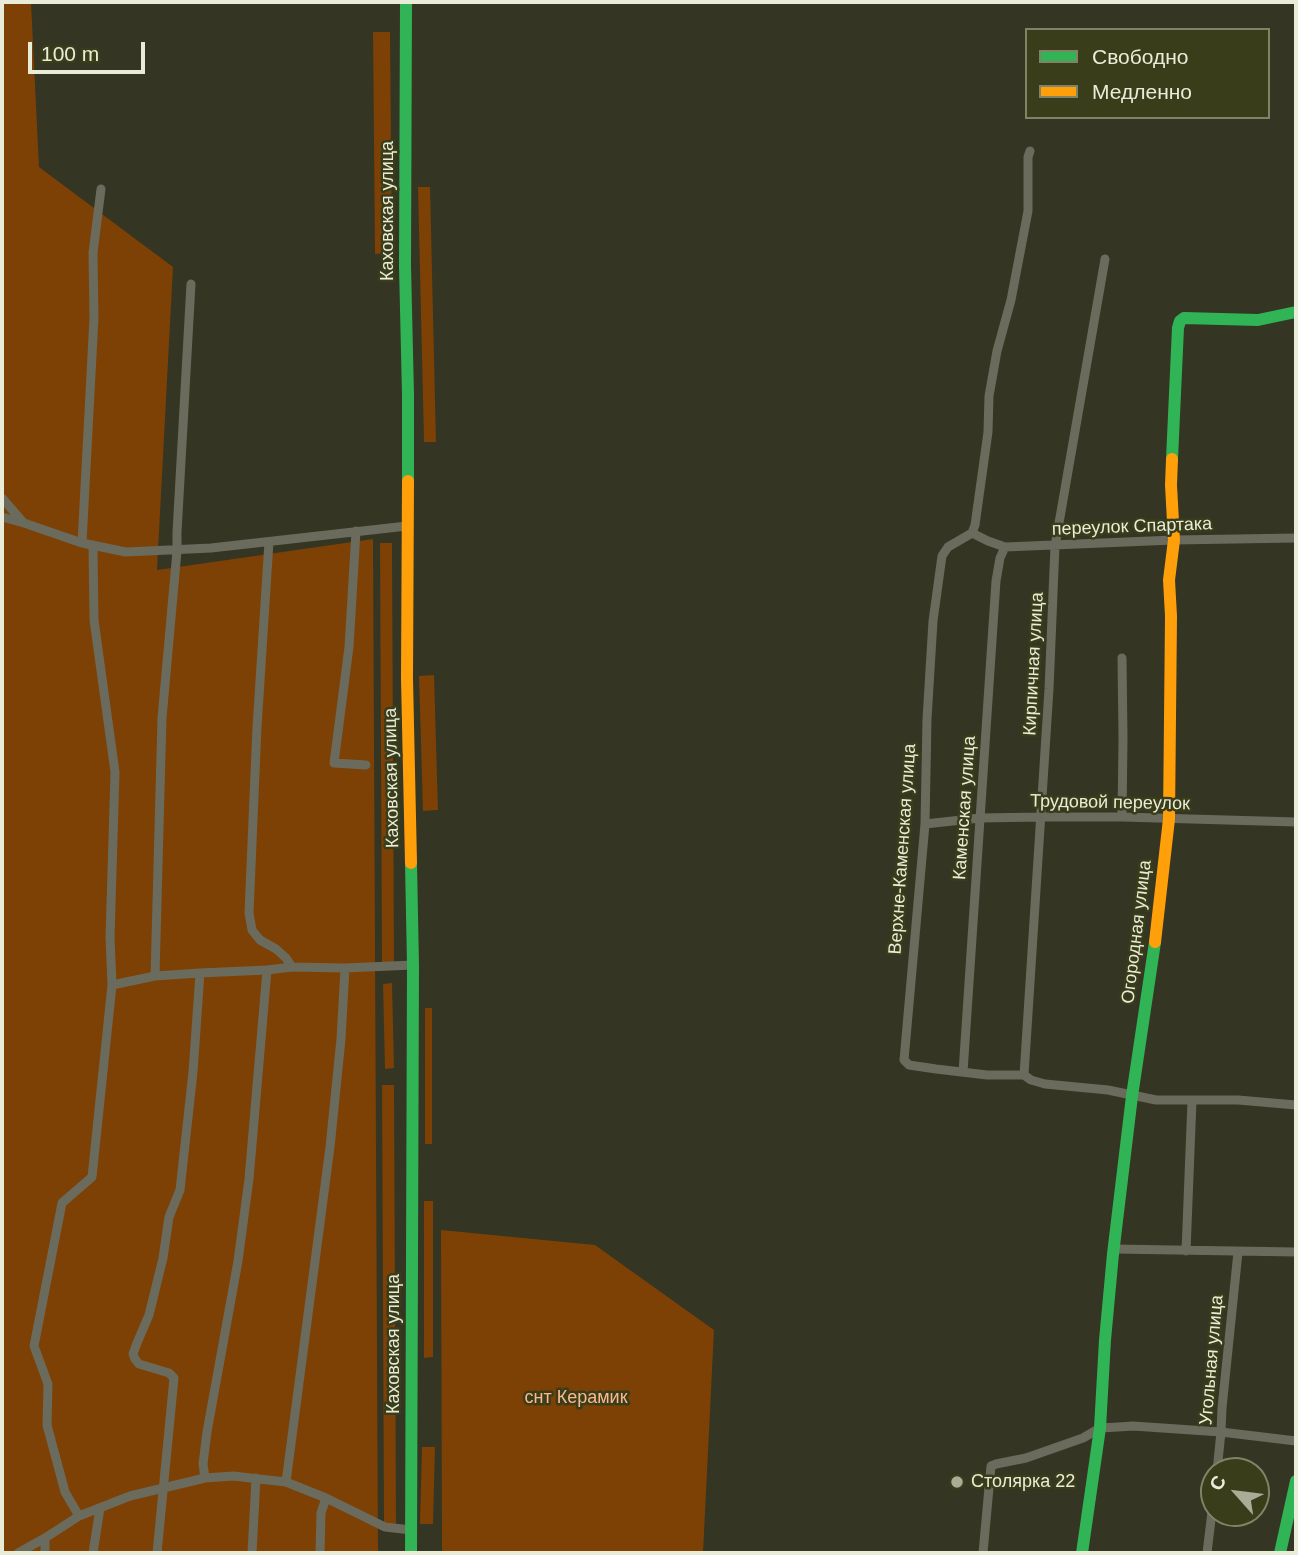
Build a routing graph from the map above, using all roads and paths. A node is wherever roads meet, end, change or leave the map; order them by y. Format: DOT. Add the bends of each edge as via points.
graph roads {
  1 [pos="406,2"];
  2 [pos="1030,151"];
  3 [pos="101,189"];
  4 [pos="1105,259"];
  5 [pos="191,284"];
  6 [pos="1296,312"];
  7 [pos="2,498"];
  8 [pos="2,517"];
  9 [pos="24,523"];
  10 [pos="407,526"];
  11 [pos="356,531"];
  12 [pos="972,533"];
  13 [pos="1296,538"];
  14 [pos="1174,540"];
  15 [pos="269,541"];
  16 [pos="82,543"];
  17 [pos="93,545"];
  18 [pos="1055,546"];
  19 [pos="1005,547"];
  20 [pos="177,551"];
  21 [pos="1122,658"];
  22 [pos="366,765"];
  23 [pos="1041,817"];
  24 [pos="1122,817"];
  25 [pos="980,818"];
  26 [pos="1169,819"];
  27 [pos="1296,822"];
  28 [pos="925,824"];
  29 [pos="413,965"];
  30 [pos="292,967"];
  31 [pos="345,968"];
  32 [pos="267,970"];
  33 [pos="200,973"];
  34 [pos="155,976"];
  35 [pos="112,985"];
  36 [pos="963,1072"];
  37 [pos="1024,1075"];
  38 [pos="1132,1096"];
  39 [pos="1192,1101"];
  40 [pos="1296,1105"];
  41 [pos="1114,1250"];
  42 [pos="1186,1251"];
  43 [pos="1238,1252"];
  44 [pos="1296,1252"];
  45 [pos="1100,1428"];
  46 [pos="1221,1432"];
  47 [pos="1296,1441"];
  48 [pos="1218,1457"];
  49 [pos="205,1478"];
  50 [pos="256,1478"];
  51 [pos="1296,1481"];
  52 [pos="286,1482"];
  53 [pos="163,1488"];
  54 [pos="326,1498"];
  55 [pos="100,1508"];
  56 [pos="79,1516"];
  57 [pos="1210,1527"];
  58 [pos="411,1530"];
  59 [pos="45,1538"];
  60 [pos="18,1553"];
  61 [pos="45,1553"];
  62 [pos="93,1553"];
  63 [pos="157,1553"];
  64 [pos="252,1553"];
  65 [pos="320,1553"];
  66 [pos="411,1553"];
  67 [pos="983,1553"];
  68 [pos="1082,1553"];
  69 [pos="1207,1553"];
  70 [pos="1280,1553"];
  1 -- 10 [label="main road, Каховская улица"];
  2 -- 12 [label="street" via="1028,211 989,396"];
  3 -- 16 [label="street" via="93,253"];
  4 -- 18 [label="street, Кирпичная улица"];
  5 -- 20 [label="street"];
  6 -- 14 [label="main road, Огородная улица" via="1258,320 1180,321 1171,485"];
  7 -- 9 [label="street"];
  8 -- 9 [label="street"];
  9 -- 16 [label="street"];
  10 -- 11 [label="street"];
  10 -- 29 [label="main road, Каховская улица"];
  11 -- 15 [label="street"];
  11 -- 22 [label="street" via="349,648 334,763"];
  12 -- 19 [label="street, переулок Спартака"];
  12 -- 28 [label="street, Верхне-Каменская улица" via="942,556 933,621"];
  13 -- 14 [label="street, переулок Спартака"];
  14 -- 18 [label="street, переулок Спартака"];
  14 -- 26 [label="main road, Огородная улица" via="1169,580"];
  15 -- 20 [label="street"];
  15 -- 30 [label="street" via="249,913 252,930"];
  16 -- 17 [label="street"];
  17 -- 20 [label="street" via="126,552"];
  17 -- 35 [label="street" via="94,620 115,772"];
  18 -- 19 [label="street, переулок Спартака"];
  18 -- 23 [label="street, Кирпичная улица"];
  19 -- 25 [label="street, Каменская улица" via="996,581"];
  20 -- 34 [label="street" via="162,718"];
  21 -- 24 [label="street"];
  23 -- 24 [label="street, Трудовой переулок"];
  23 -- 25 [label="street, Трудовой переулок"];
  23 -- 37 [label="street, Кирпичная улица"];
  24 -- 26 [label="street, Трудовой переулок"];
  25 -- 28 [label="street, Трудовой переулок"];
  25 -- 36 [label="street, Каменская улица"];
  26 -- 27 [label="street, Трудовой переулок"];
  26 -- 38 [label="main road, Огородная улица"];
  28 -- 36 [label="street, Верхне-Каменская улица" via="904,1059 909,1065"];
  29 -- 31 [label="street"];
  29 -- 58 [label="main road, Каховская улица"];
  30 -- 31 [label="street"];
  30 -- 32 [label="street"];
  31 -- 52 [label="street" via="330,1147"];
  32 -- 33 [label="street"];
  32 -- 49 [label="street" via="249,1179 207,1432"];
  33 -- 34 [label="street"];
  33 -- 53 [label="street" via="180,1190 169,1217 149,1315 134,1354 139,1364 174,1378"];
  34 -- 35 [label="street"];
  35 -- 56 [label="street" via="92,1177 62,1203 34,1346 48,1384 47,1425 65,1492"];
  36 -- 37 [label="street, Верхне-Каменская улица"];
  37 -- 38 [label="street, Верхне-Каменская улица" via="1045,1084"];
  38 -- 39 [label="street, Верхне-Каменская улица"];
  38 -- 41 [label="main road, Огородная улица"];
  39 -- 40 [label="street, Верхне-Каменская улица"];
  39 -- 42 [label="street"];
  41 -- 42 [label="street"];
  41 -- 45 [label="main road, Огородная улица"];
  42 -- 43 [label="street"];
  43 -- 44 [label="street"];
  43 -- 46 [label="street, Угольная улица"];
  45 -- 46 [label="street"];
  45 -- 67 [label="street" via="1026,1458 991,1466"];
  45 -- 68 [label="main road, Огородная улица"];
  46 -- 47 [label="street"];
  46 -- 48 [label="street, Угольная улица"];
  49 -- 50 [label="street"];
  49 -- 53 [label="street"];
  50 -- 52 [label="street"];
  50 -- 64 [label="street"];
  51 -- 70 [label="main road"];
  52 -- 54 [label="street"];
  53 -- 55 [label="street"];
  53 -- 63 [label="street"];
  54 -- 58 [label="street" via="385,1527"];
  54 -- 65 [label="street"];
  55 -- 56 [label="street"];
  55 -- 62 [label="street"];
  56 -- 59 [label="street"];
  57 -- 69 [label="street"];
  58 -- 66 [label="main road, Каховская улица"];
  59 -- 60 [label="street"];
  59 -- 61 [label="street"];
}
